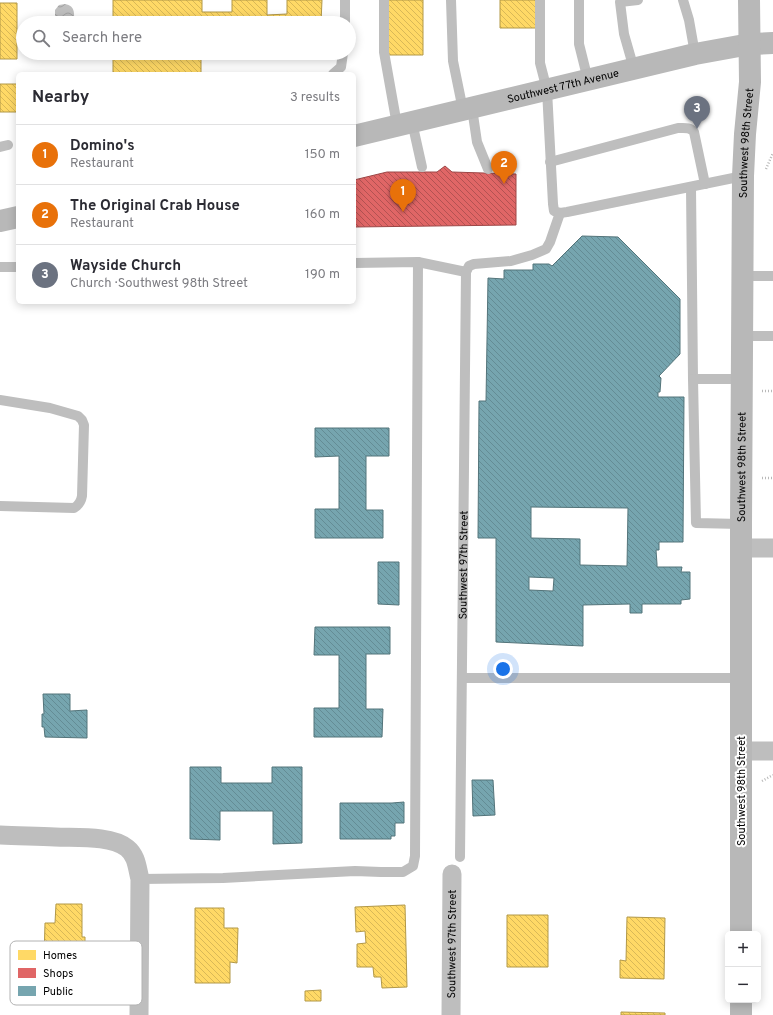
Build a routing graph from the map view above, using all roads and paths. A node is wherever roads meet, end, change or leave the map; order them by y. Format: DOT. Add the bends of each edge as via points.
graph roads {
  1 [pos="345,0"];
  2 [pos="384,0"];
  3 [pos="451,0"];
  4 [pos="540,0"];
  5 [pos="579,0"];
  6 [pos="638,0"];
  7 [pos="683,0"];
  8 [pos="749,0"];
  9 [pos="345,16"];
  10 [pos="773,43"];
  11 [pos="750,44"];
  12 [pos="695,54"];
  13 [pos="342,60"];
  14 [pos="634,69"];
  15 [pos="335,72"];
  16 [pos="588,80"];
  17 [pos="547,90"];
  18 [pos="467,109"];
  19 [pos="404,124"];
  20 [pos="356,136"];
  21 [pos="773,153"];
  22 [pos="550,162"];
  23 [pos="422,167"];
  24 [pos="766,167"];
  25 [pos="488,169"];
  26 [pos="743,176"];
  27 [pos="705,184"];
  28 [pos="692,186"];
  29 [pos="560,214"];
  30 [pos="16,217"];
  31 [pos="0,221"];
  32 [pos="418,262"];
  33 [pos="356,263"];
  34 [pos="0,267"];
  35 [pos="16,267"];
  36 [pos="466,272"];
  37 [pos="742,276"];
  38 [pos="773,276"];
  39 [pos="742,336"];
  40 [pos="773,336"];
  41 [pos="693,379"];
  42 [pos="742,379"];
  43 [pos="761,391"];
  44 [pos="773,391"];
  45 [pos="0,400"];
  46 [pos="761,478"];
  47 [pos="773,478"];
  48 [pos="0,506"];
  49 [pos="740,524"];
  50 [pos="741,548"];
  51 [pos="773,548"];
  52 [pos="462,678"];
  53 [pos="741,678"];
  54 [pos="741,751"];
  55 [pos="773,752"];
  56 [pos="0,835"];
  57 [pos="460,857"];
  58 [pos="452,874"];
  59 [pos="140,879"];
  60 [pos="741,931"];
  61 [pos="140,941"];
  62 [pos="741,1003"];
  63 [pos="139,1005"];
  64 [pos="139,1015"];
  65 [pos="451,1015"];
  66 [pos="741,1015"];
  1 -- 9 [label="lane"];
  2 -- 19 [label="lane" via="384,52"];
  3 -- 18 [label="lane" via="453,61"];
  4 -- 17 [label="lane" via="540,63"];
  5 -- 16 [label="lane" via="579,44"];
  6 -- 14 [label="lane" via="620,2 624,34"];
  7 -- 12 [label="lane"];
  8 -- 11 [label="street, Southwest 98th Street"];
  10 -- 11 [label="street, Southwest 77th Avenue"];
  11 -- 12 [label="street, Southwest 77th Avenue"];
  11 -- 26 [label="street, Southwest 98th Street" via="750,82"];
  12 -- 14 [label="street, Southwest 77th Avenue"];
  13 -- 15 [label="lane" via="341,67"];
  14 -- 16 [label="street, Southwest 77th Avenue"];
  16 -- 17 [label="street, Southwest 77th Avenue"];
  17 -- 18 [label="street, Southwest 77th Avenue"];
  17 -- 22 [label="lane"];
  18 -- 19 [label="street, Southwest 77th Avenue"];
  18 -- 25 [label="lane"];
  19 -- 20 [label="street, Southwest 77th Avenue"];
  19 -- 23 [label="lane"];
  21 -- 24 [label="path"];
  22 -- 27 [label="lane" via="686,128 694,132"];
  22 -- 29 [label="lane" via="554,211"];
  26 -- 27 [label="lane"];
  26 -- 37 [label="street, Southwest 98th Street"];
  27 -- 28 [label="lane"];
  28 -- 29 [label="lane"];
  28 -- 41 [label="lane"];
  29 -- 36 [label="lane" via="546,249 511,261 474,264"];
  30 -- 31 [label="street"];
  32 -- 33 [label="lane"];
  32 -- 36 [label="lane"];
  32 -- 59 [label="lane" via="416,848 413,866 403,872 355,871 223,878"];
  34 -- 35 [label="lane"];
  36 -- 52 [label="lane, Southwest 97th Street"];
  37 -- 38 [label="lane"];
  37 -- 39 [label="street, Southwest 98th Street"];
  39 -- 40 [label="lane"];
  39 -- 42 [label="street, Southwest 98th Street"];
  41 -- 42 [label="lane"];
  41 -- 49 [label="lane" via="696,523"];
  42 -- 49 [label="street, Southwest 98th Street"];
  43 -- 44 [label="path"];
  45 -- 48 [label="lane" via="50,408 78,416 84,425 82,496 78,506"];
  46 -- 47 [label="path"];
  49 -- 50 [label="street, Southwest 98th Street"];
  50 -- 51 [label="street"];
  50 -- 53 [label="street, Southwest 98th Street"];
  52 -- 53 [label="lane"];
  52 -- 57 [label="lane, Southwest 97th Street"];
  53 -- 54 [label="street, Southwest 98th Street"];
  54 -- 55 [label="street"];
  54 -- 60 [label="street, Southwest 98th Street"];
  56 -- 59 [label="street" via="108,840 127,848 132,854"];
  58 -- 65 [label="street, Southwest 97th Street"];
  59 -- 61 [label="street"];
  62 -- 66 [label="street"];
  63 -- 64 [label="street"];
}
